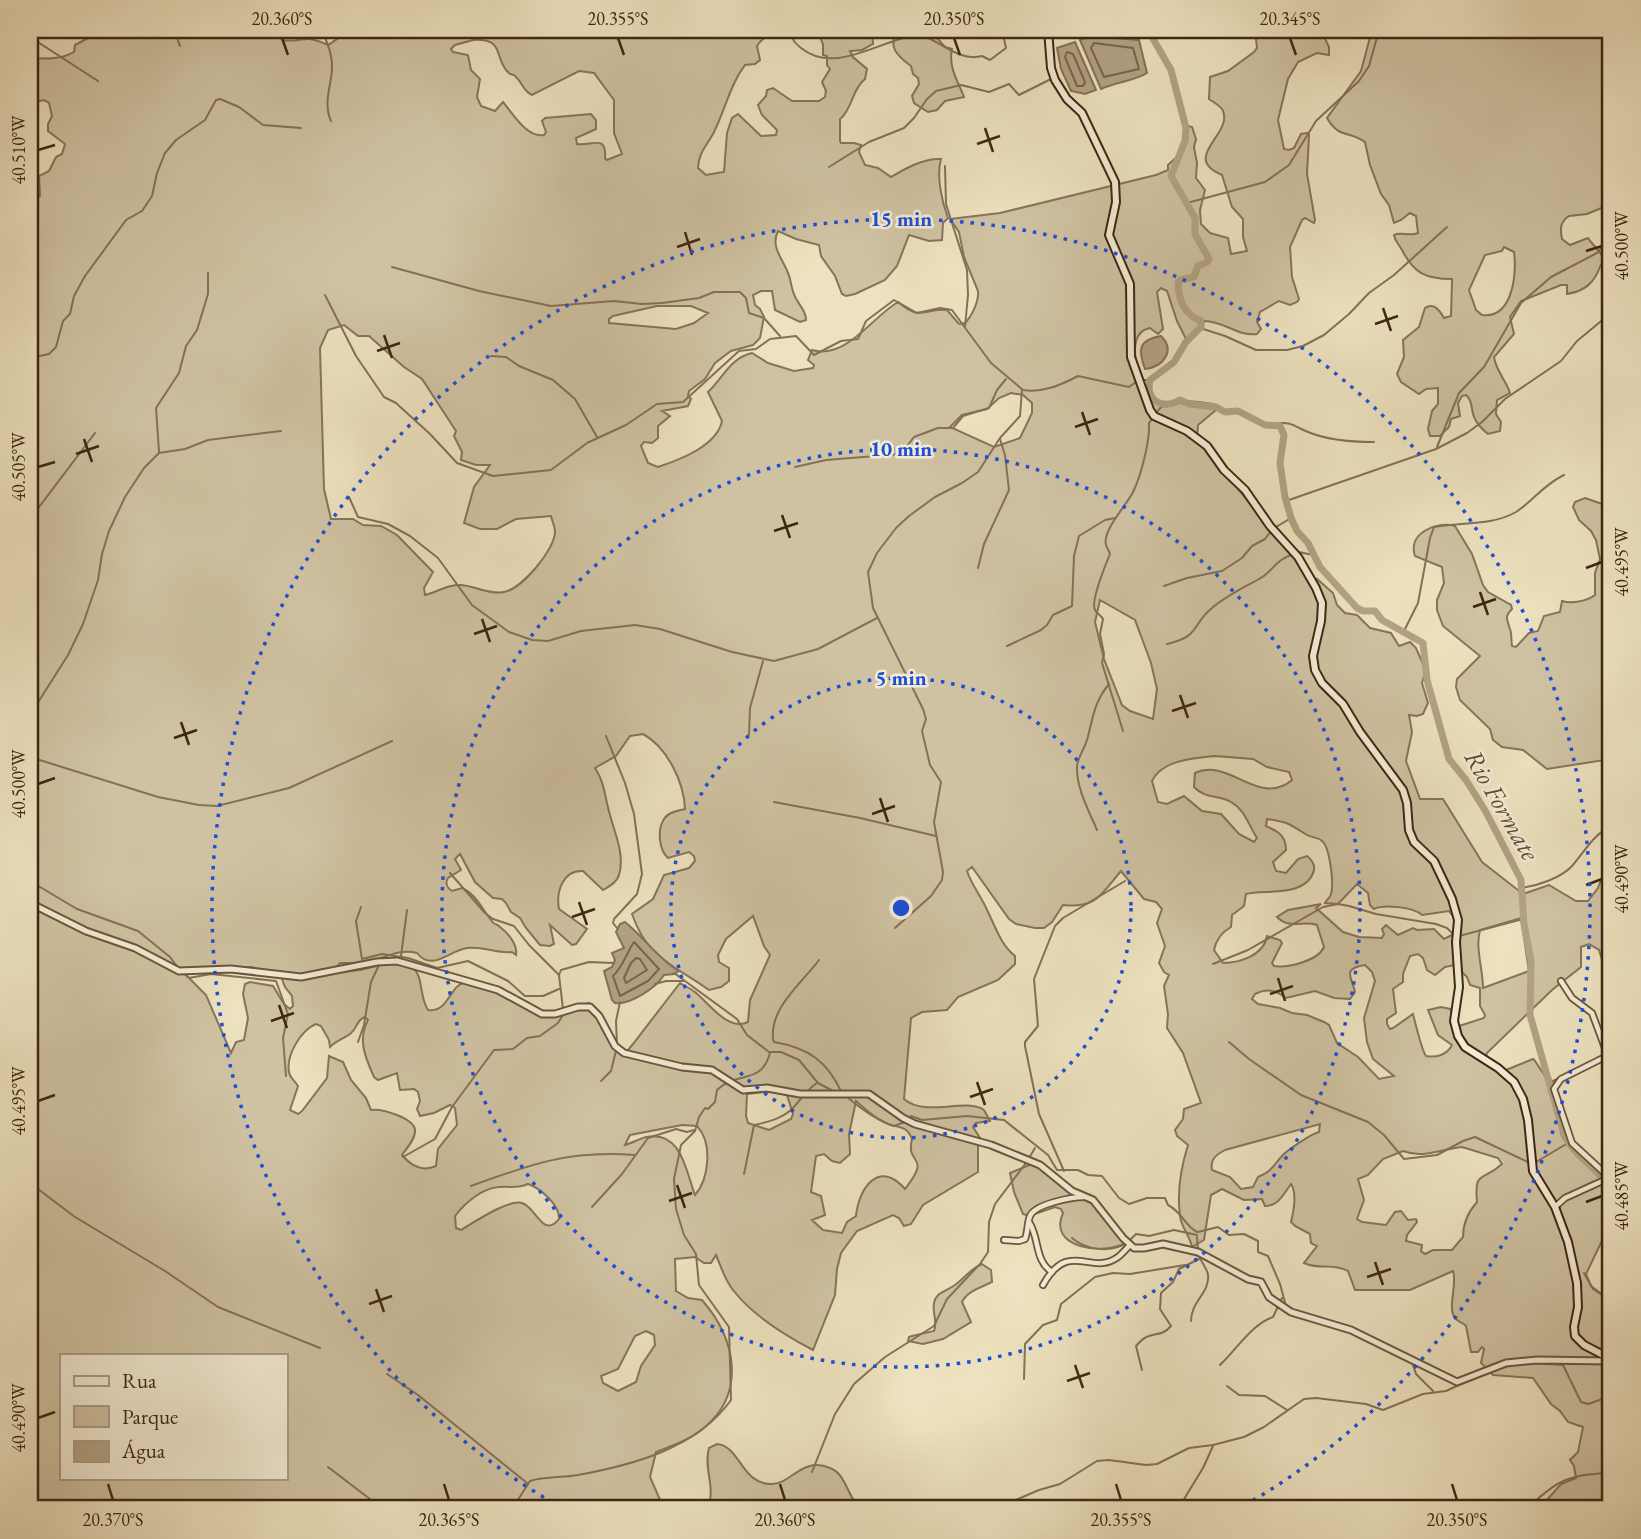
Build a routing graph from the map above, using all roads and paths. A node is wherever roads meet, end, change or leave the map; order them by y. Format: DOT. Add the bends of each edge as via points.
graph roads {
  1 [pos="1048,30"];
  2 [pos="30,903"];
  3 [pos="1561,981"];
  4 [pos="1609,1055"];
  5 [pos="1610,1178"];
  6 [pos="1088,1197"];
  7 [pos="1555,1207"];
  8 [pos="1029,1222"];
  9 [pos="1004,1240"];
  10 [pos="1129,1245"];
  11 [pos="1052,1272"];
  12 [pos="1043,1285"];
  13 [pos="1611,1360"];
  1 -- 7 [label="main road" via="1055,80 1082,113 1115,182 1109,234 1130,284 1131,357 1150,410 1207,446 1298,557 1316,588 1322,603 1315,670 1403,790 1409,830 1434,861 1452,899 1458,920 1459,988 1454,1021 1458,1035 1465,1046 1514,1082 1528,1120 1533,1171"];
  2 -- 6 [label="street" via="179,971 231,969 301,977 388,960 489,987 542,1014 590,1007 625,1054 712,1070 743,1090 869,1094 915,1124 991,1145 1046,1168 1073,1191"];
  3 -- 4 [label="street" via="1576,1002 1592,1013"];
  4 -- 5 [label="street" via="1561,1079 1554,1089 1572,1143"];
  5 -- 7 [label="street"];
  6 -- 8 [label="street" via="1058,1200 1032,1212"];
  6 -- 10 [label="street"];
  7 -- 13 [label="main road" via="1577,1283 1576,1336"];
  8 -- 9 [label="street" via="1025,1239"];
  8 -- 11 [label="street" via="1040,1261"];
  10 -- 11 [label="street" via="1111,1260 1067,1260"];
  10 -- 13 [label="street" via="1163,1244 1198,1252 1261,1282 1269,1297 1291,1312 1351,1330 1457,1382 1506,1363"];
  11 -- 12 [label="street"];
}
